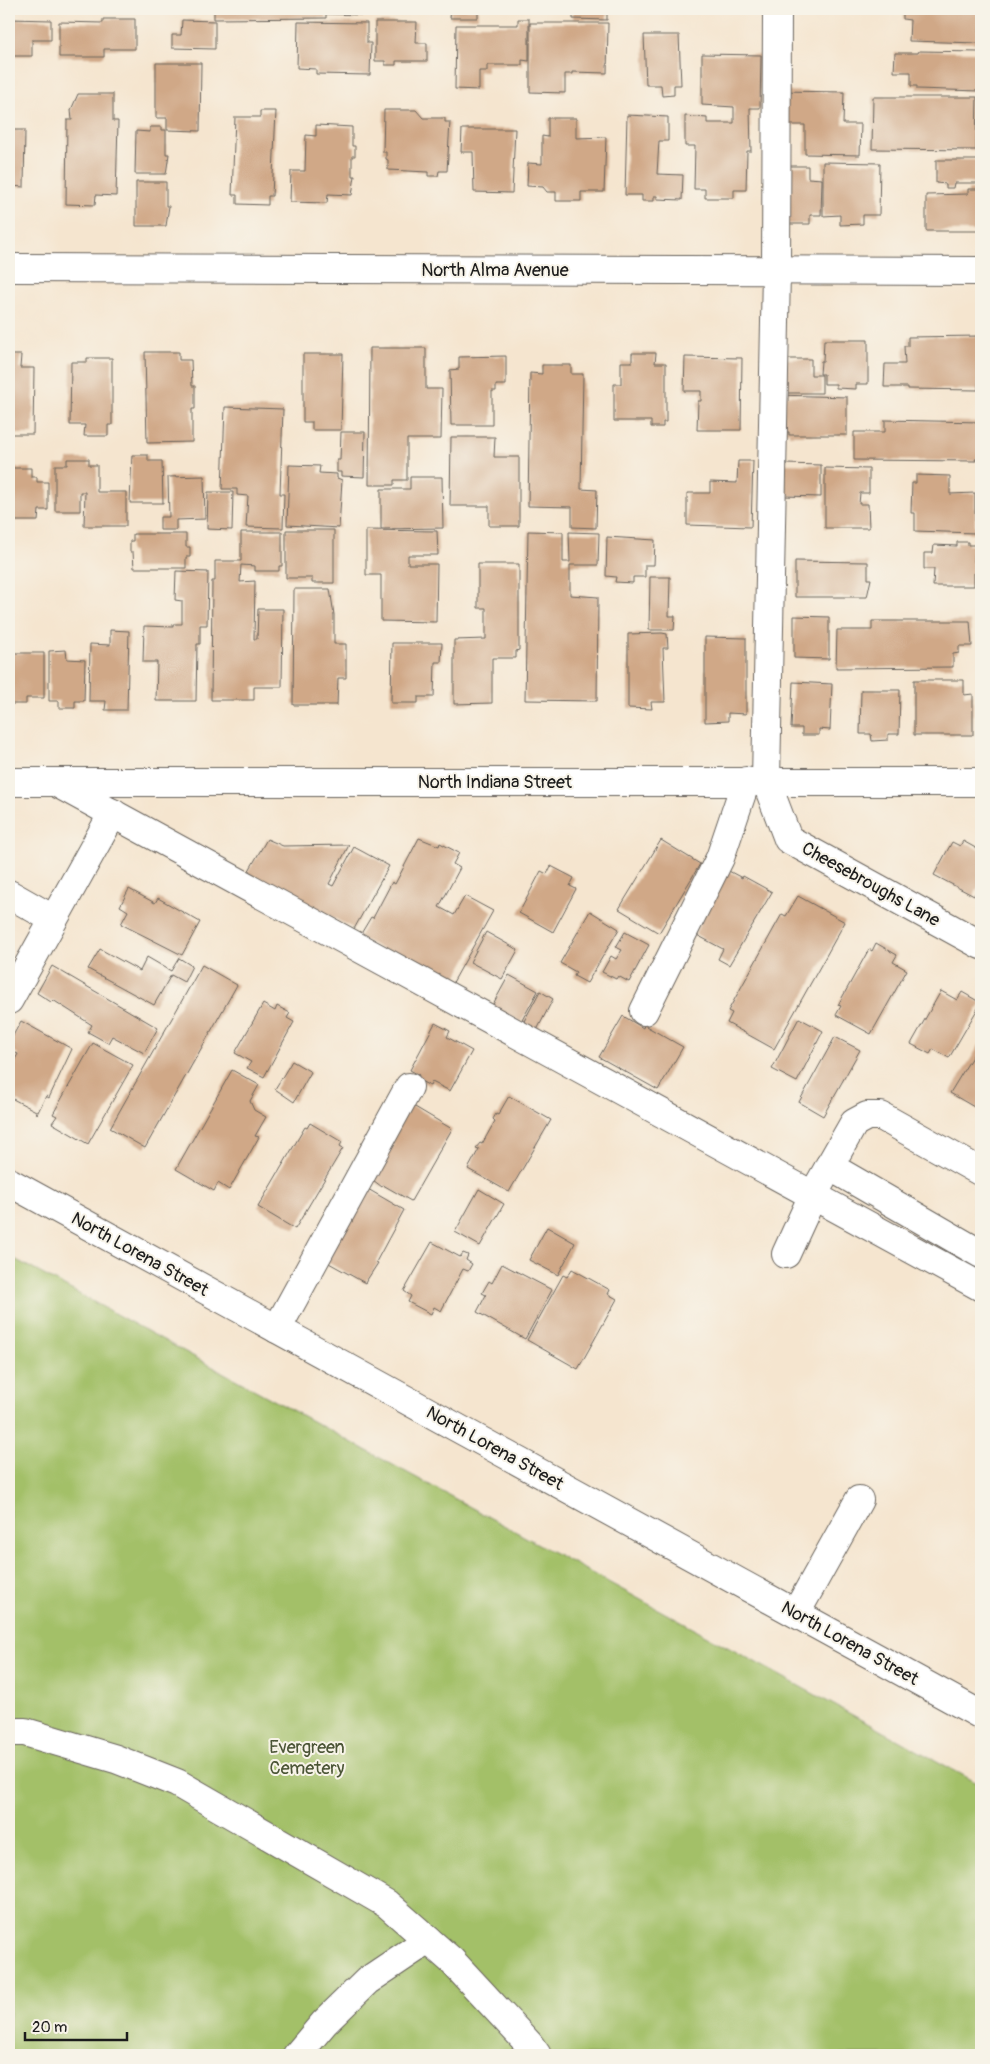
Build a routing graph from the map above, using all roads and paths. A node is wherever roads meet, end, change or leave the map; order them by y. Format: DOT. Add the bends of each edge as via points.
graph roads {
  1 [pos="777,9"];
  2 [pos="9,268"];
  3 [pos="776,270"];
  4 [pos="981,271"];
  5 [pos="756,781"];
  6 [pos="9,782"];
  7 [pos="55,782"];
  8 [pos="981,782"];
  9 [pos="113,813"];
  10 [pos="9,894"];
  11 [pos="53,919"];
  12 [pos="981,945"];
  13 [pos="9,1000"];
  14 [pos="644,1011"];
  15 [pos="409,1087"];
  16 [pos="830,1166"];
  17 [pos="981,1172"];
  18 [pos="9,1182"];
  19 [pos="813,1195"];
  20 [pos="786,1254"];
  21 [pos="981,1254"];
  22 [pos="981,1287"];
  23 [pos="277,1329"];
  24 [pos="858,1500"];
  25 [pos="796,1613"];
  26 [pos="981,1714"];
  27 [pos="9,1732"];
  28 [pos="428,1940"];
  29 [pos="297,2055"];
  30 [pos="537,2055"];
  1 -- 3 [label="street"];
  2 -- 3 [label="street, North Alma Avenue"];
  3 -- 4 [label="street, North Alma Avenue"];
  3 -- 5 [label="street"];
  5 -- 7 [label="street, North Indiana Street"];
  5 -- 8 [label="street, North Indiana Street"];
  5 -- 12 [label="street, Cheesebroughs Lane" via="788,839"];
  5 -- 14 [label="street"];
  6 -- 7 [label="street, North Indiana Street"];
  7 -- 9 [label="street"];
  9 -- 11 [label="street"];
  9 -- 19 [label="street"];
  10 -- 11 [label="street"];
  11 -- 13 [label="street"];
  15 -- 23 [label="street"];
  16 -- 17 [label="street" via="854,1123 867,1116 881,1116"];
  16 -- 19 [label="street"];
  16 -- 21 [label="street"];
  18 -- 23 [label="street, North Lorena Street"];
  19 -- 20 [label="street"];
  19 -- 22 [label="street"];
  23 -- 25 [label="street, North Lorena Street"];
  24 -- 25 [label="street"];
  25 -- 26 [label="street, North Lorena Street"];
  27 -- 28 [label="street" via="25,1732 116,1759 177,1783 387,1904"];
  28 -- 29 [label="street" via="367,1981"];
  28 -- 30 [label="street" via="451,1960"];
}
